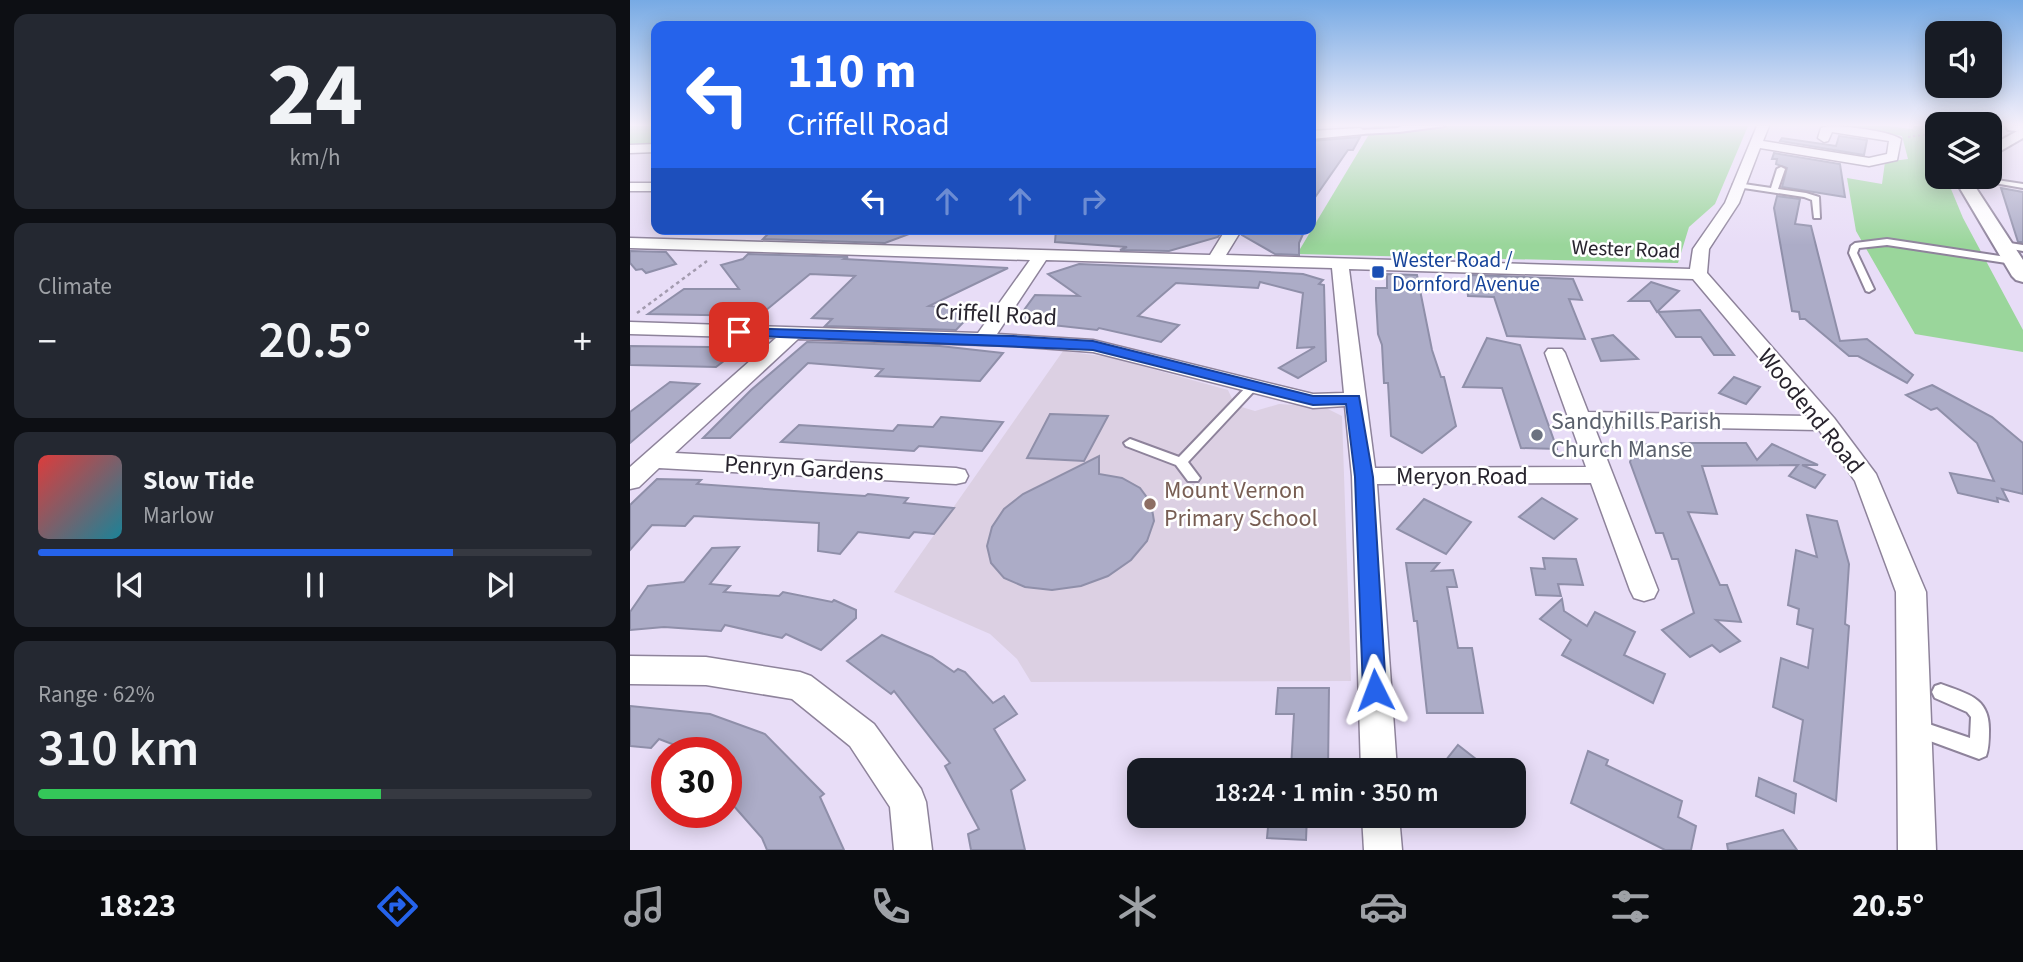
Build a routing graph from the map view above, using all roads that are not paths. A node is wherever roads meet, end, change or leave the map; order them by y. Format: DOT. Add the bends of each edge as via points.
graph roads {
  1 [pos="1745,166"];
  2 [pos="1782,169"];
  3 [pos="2002,183"];
  4 [pos="1737,185"];
  5 [pos="2023,186"];
  6 [pos="630,187"];
  7 [pos="651,187"];
  8 [pos="1969,189"];
  9 [pos="1774,190"];
  10 [pos="1816,216"];
  11 [pos="737,235"];
  12 [pos="1230,235"];
  13 [pos="630,243"];
  14 [pos="727,246"];
  15 [pos="1042,254"];
  16 [pos="2016,258"];
  17 [pos="1214,261"];
  18 [pos="1340,264"];
  19 [pos="1698,274"];
  20 [pos="1869,289"];
  21 [pos="630,328"];
  22 [pos="793,333"];
  23 [pos="985,339"];
  24 [pos="1555,353"];
  25 [pos="1253,386"];
  26 [pos="1353,399"];
  27 [pos="1580,419"];
  28 [pos="1826,423"];
  29 [pos="1130,443"];
  30 [pos="653,460"];
  31 [pos="1181,462"];
  32 [pos="1601,475"];
  33 [pos="956,476"];
  34 [pos="1364,477"];
  35 [pos="1193,478"];
  36 [pos="630,481"];
  37 [pos="1644,590"];
  38 [pos="630,670"];
  39 [pos="1941,692"];
  40 [pos="1914,726"];
  41 [pos="1378,758"];
  42 [pos="1382,828"];
  43 [pos="913,850"];
  44 [pos="1383,850"];
  45 [pos="1917,850"];
  1 -- 4 [label="street"];
  2 -- 9 [label="lane"];
  3 -- 5 [label="lane"];
  4 -- 9 [label="lane"];
  4 -- 19 [label="street" via="1732,203 1701,249"];
  6 -- 7 [label="street"];
  8 -- 16 [label="street"];
  9 -- 10 [label="lane" via="1816,199"];
  11 -- 14 [label="street"];
  12 -- 17 [label="street"];
  13 -- 14 [label="street, Wester Road"];
  14 -- 15 [label="street, Wester Road" via="933,245"];
  15 -- 17 [label="street, Wester Road"];
  15 -- 23 [label="street"];
  16 -- 20 [label="lane" via="1887,242 1855,246 1853,253"];
  17 -- 18 [label="street, Wester Road"];
  18 -- 19 [label="street, Wester Road"];
  18 -- 26 [label="street"];
  19 -- 28 [label="street, Woodend Road"];
  21 -- 22 [label="street, Criffell Road"];
  22 -- 23 [label="street, Criffell Road"];
  22 -- 30 [label="street"];
  23 -- 25 [label="street, Criffell Road" via="1093,346"];
  24 -- 27 [label="street"];
  25 -- 26 [label="street, Criffell Road" via="1313,401"];
  25 -- 31 [label="lane"];
  26 -- 34 [label="street"];
  27 -- 28 [label="street"];
  27 -- 32 [label="street"];
  28 -- 40 [label="street, Woodend Road" via="1867,480 1911,592"];
  29 -- 31 [label="lane"];
  30 -- 33 [label="street, Penryn Gardens"];
  30 -- 36 [label="street"];
  31 -- 35 [label="lane"];
  32 -- 34 [label="street, Meryon Road"];
  32 -- 37 [label="street"];
  34 -- 41 [label="street"];
  38 -- 43 [label="street" via="706,671 800,685 862,735 908,802"];
  39 -- 40 [label="lane" via="1973,706 1980,715 1979,750"];
  40 -- 45 [label="street, Woodend Road"];
  42 -- 44 [label="street"];
}
